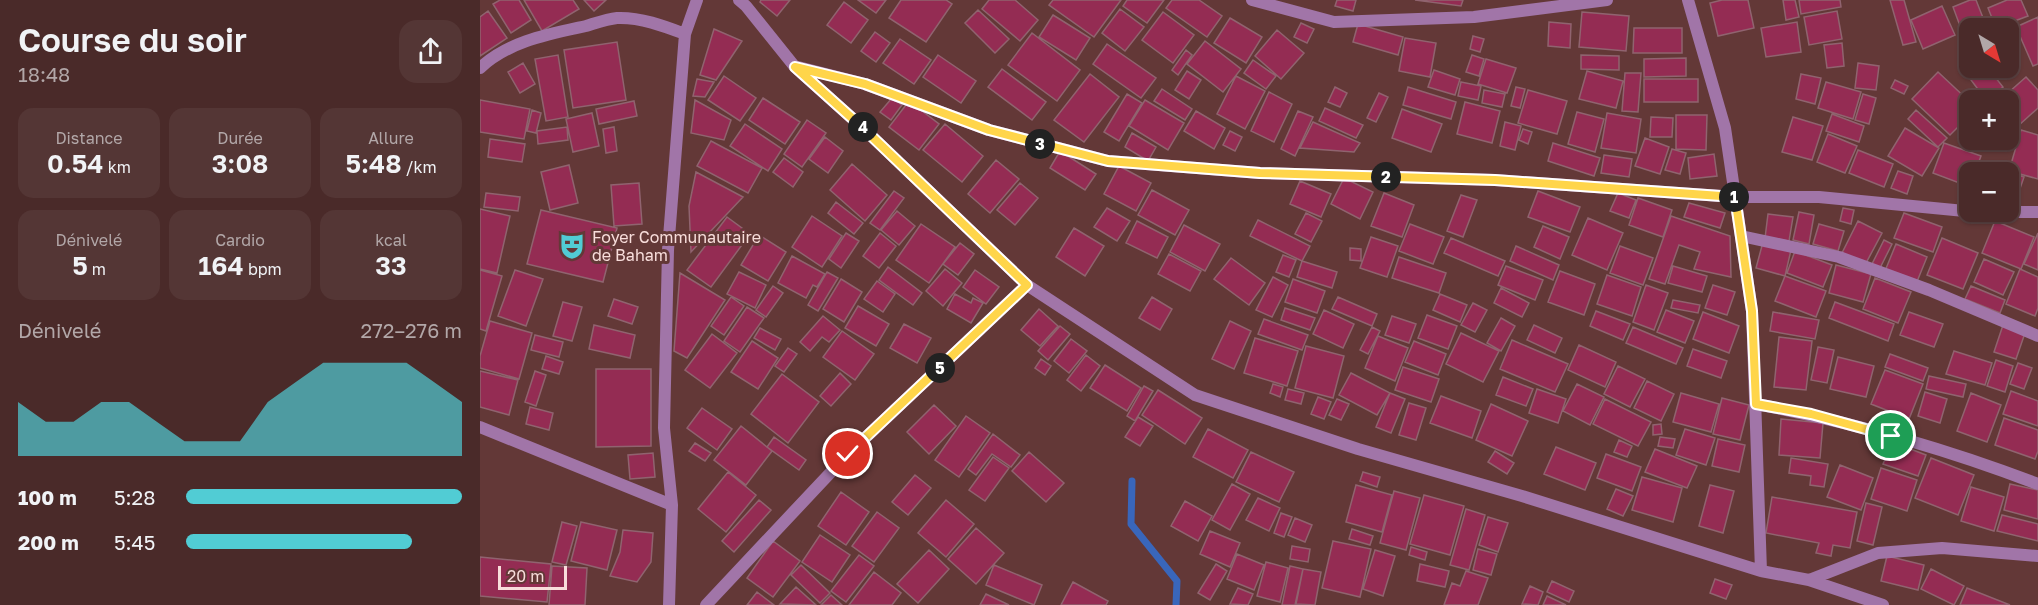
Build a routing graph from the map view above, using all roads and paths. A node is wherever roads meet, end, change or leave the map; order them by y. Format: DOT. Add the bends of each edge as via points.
graph roads {
  1 [pos="697,0"];
  2 [pos="1252,0"];
  3 [pos="1607,0"];
  4 [pos="1688,0"];
  5 [pos="745,2"];
  6 [pos="685,34"];
  7 [pos="795,67"];
  8 [pos="480,68"];
  9 [pos="1735,197"];
  10 [pos="2038,212"];
  11 [pos="1741,236"];
  12 [pos="1027,285"];
  13 [pos="2038,336"];
  14 [pos="1756,404"];
  15 [pos="480,427"];
  16 [pos="2038,484"];
  17 [pos="672,506"];
  18 [pos="2038,556"];
  19 [pos="1761,571"];
  20 [pos="1809,580"];
  21 [pos="669,605"];
  22 [pos="706,605"];
  23 [pos="1883,605"];
  1 -- 6 [label="street"];
  2 -- 3 [label="street" via="1334,22 1474,16"];
  4 -- 9 [label="street" via="1725,128"];
  5 -- 7 [label="street"];
  6 -- 8 [label="street" via="657,24 618,18 512,46"];
  6 -- 17 [label="street" via="668,250 664,428"];
  7 -- 9 [label="street" via="865,84 989,130 1108,161 1260,173 1495,180"];
  7 -- 12 [label="street"];
  9 -- 10 [label="street" via="1819,197 1975,212"];
  9 -- 11 [label="street"];
  11 -- 13 [label="street" via="1839,257"];
  11 -- 14 [label="street" via="1752,311"];
  12 -- 19 [label="street" via="1195,395 1358,449"];
  12 -- 22 [label="street" via="848,454"];
  14 -- 16 [label="street" via="1811,414 1970,458"];
  14 -- 19 [label="street"];
  15 -- 17 [label="street"];
  17 -- 21 [label="street"];
  18 -- 20 [label="street" via="1942,549 1878,553"];
  19 -- 20 [label="street"];
  20 -- 23 [label="street"];
}
